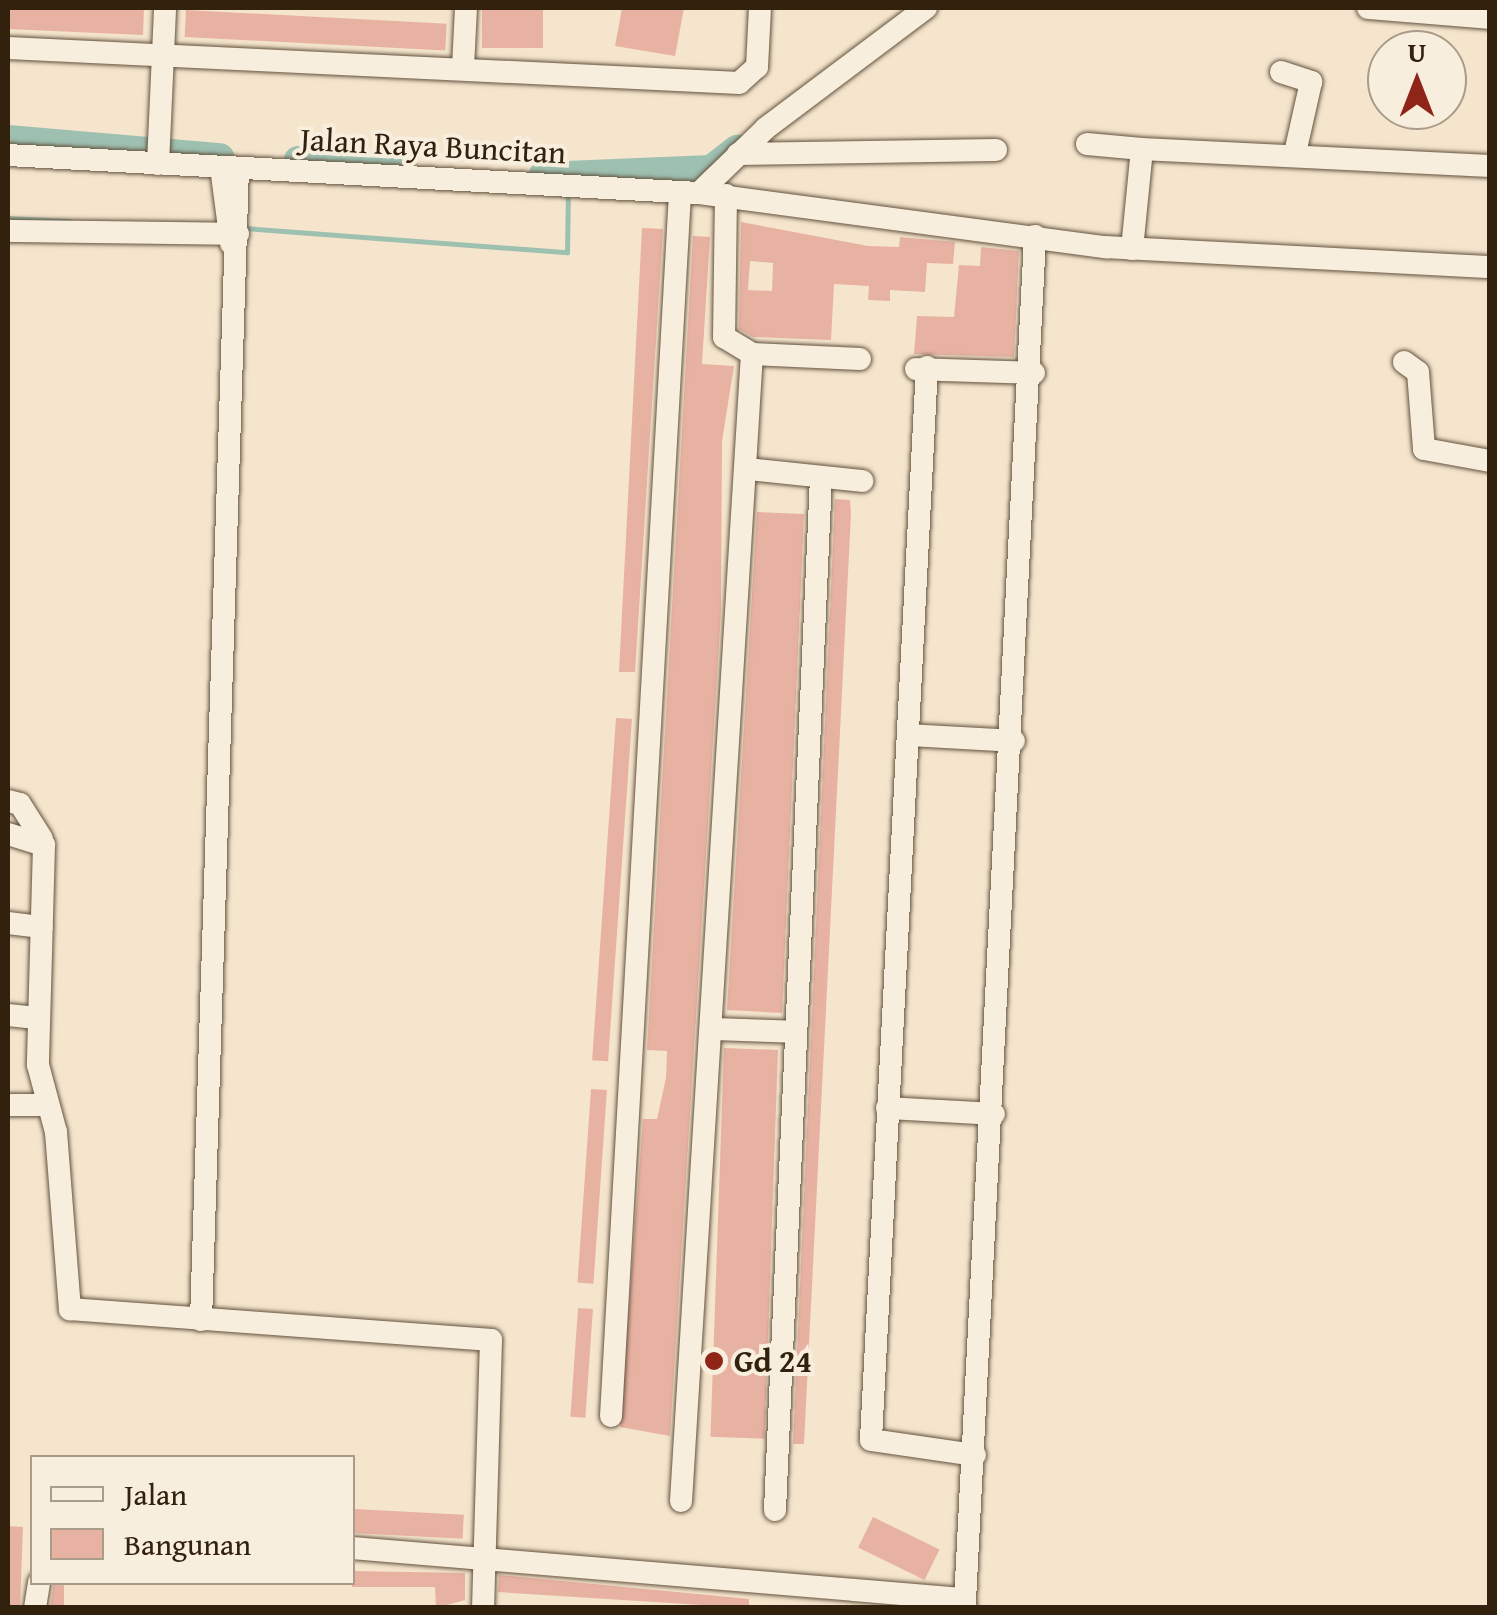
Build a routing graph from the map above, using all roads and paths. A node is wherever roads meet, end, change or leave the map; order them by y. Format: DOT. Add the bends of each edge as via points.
graph roads {
  1 [pos="166,8"];
  2 [pos="466,8"];
  3 [pos="760,8"];
  4 [pos="926,8"];
  5 [pos="1368,8"];
  6 [pos="1490,18"];
  7 [pos="8,48"];
  8 [pos="163,57"];
  9 [pos="463,67"];
  10 [pos="1281,72"];
  11 [pos="1088,144"];
  12 [pos="158,149"];
  13 [pos="1142,149"];
  14 [pos="996,150"];
  15 [pos="738,154"];
  16 [pos="1295,154"];
  17 [pos="8,155"];
  18 [pos="1490,166"];
  19 [pos="230,168"];
  20 [pos="685,198"];
  21 [pos="726,203"];
  22 [pos="230,230"];
  23 [pos="8,231"];
  24 [pos="1035,242"];
  25 [pos="1132,249"];
  26 [pos="1490,267"];
  27 [pos="752,354"];
  28 [pos="860,359"];
  29 [pos="1404,362"];
  30 [pos="1034,373"];
  31 [pos="1490,461"];
  32 [pos="748,469"];
  33 [pos="821,478"];
  34 [pos="862,481"];
  35 [pos="908,735"];
  36 [pos="1014,741"];
  37 [pos="8,801"];
  38 [pos="8,834"];
  39 [pos="42,839"];
  40 [pos="8,923"];
  41 [pos="42,927"];
  42 [pos="8,1015"];
  43 [pos="38,1018"];
  44 [pos="712,1029"];
  45 [pos="796,1032"];
  46 [pos="8,1106"];
  47 [pos="44,1106"];
  48 [pos="888,1108"];
  49 [pos="994,1114"];
  50 [pos="200,1320"];
  51 [pos="611,1416"];
  52 [pos="975,1455"];
  53 [pos="681,1500"];
  54 [pos="775,1510"];
  55 [pos="355,1548"];
  56 [pos="482,1554"];
  57 [pos="966,1604"];
  58 [pos="482,1608"];
  1 -- 8 [label="street"];
  2 -- 9 [label="street"];
  3 -- 9 [label="street" via="758,67 739,83"];
  4 -- 15 [label="street"];
  5 -- 6 [label="street"];
  7 -- 8 [label="street"];
  8 -- 9 [label="street"];
  8 -- 12 [label="street"];
  10 -- 16 [label="street" via="1311,82"];
  11 -- 13 [label="street"];
  12 -- 17 [label="street, Jalan Raya Buncitan"];
  12 -- 19 [label="street, Jalan Raya Buncitan"];
  13 -- 16 [label="street"];
  13 -- 25 [label="street"];
  14 -- 15 [label="street"];
  15 -- 20 [label="street"];
  16 -- 18 [label="street"];
  19 -- 20 [label="street, Jalan Raya Buncitan" via="642,189"];
  19 -- 22 [label="street"];
  20 -- 21 [label="street, Jalan Raya Buncitan"];
  20 -- 51 [label="street"];
  21 -- 24 [label="street, Jalan Raya Buncitan"];
  21 -- 27 [label="street" via="722,332"];
  22 -- 23 [label="street"];
  22 -- 50 [label="street"];
  24 -- 25 [label="street, Jalan Raya Buncitan"];
  24 -- 30 [label="street"];
  25 -- 26 [label="street, Jalan Raya Buncitan"];
  27 -- 28 [label="street"];
  27 -- 32 [label="street"];
  29 -- 31 [label="street" via="1418,372 1424,449"];
  30 -- 35 [label="street" via="920,368"];
  30 -- 36 [label="street"];
  32 -- 33 [label="street"];
  32 -- 44 [label="street"];
  33 -- 34 [label="street"];
  33 -- 45 [label="street"];
  35 -- 36 [label="street"];
  35 -- 48 [label="street"];
  36 -- 49 [label="street"];
  37 -- 39 [label="street" via="20,804"];
  38 -- 39 [label="street"];
  39 -- 41 [label="street"];
  40 -- 41 [label="street"];
  41 -- 43 [label="street"];
  42 -- 43 [label="street"];
  43 -- 47 [label="street"];
  44 -- 45 [label="street"];
  44 -- 53 [label="street"];
  45 -- 54 [label="street"];
  46 -- 47 [label="street"];
  47 -- 50 [label="street" via="56,1132 70,1309"];
  48 -- 49 [label="street"];
  48 -- 52 [label="street" via="872,1440"];
  49 -- 52 [label="street"];
  50 -- 56 [label="street" via="491,1340"];
  52 -- 57 [label="street"];
  55 -- 56 [label="street"];
  56 -- 57 [label="street"];
  56 -- 58 [label="street"];
}
